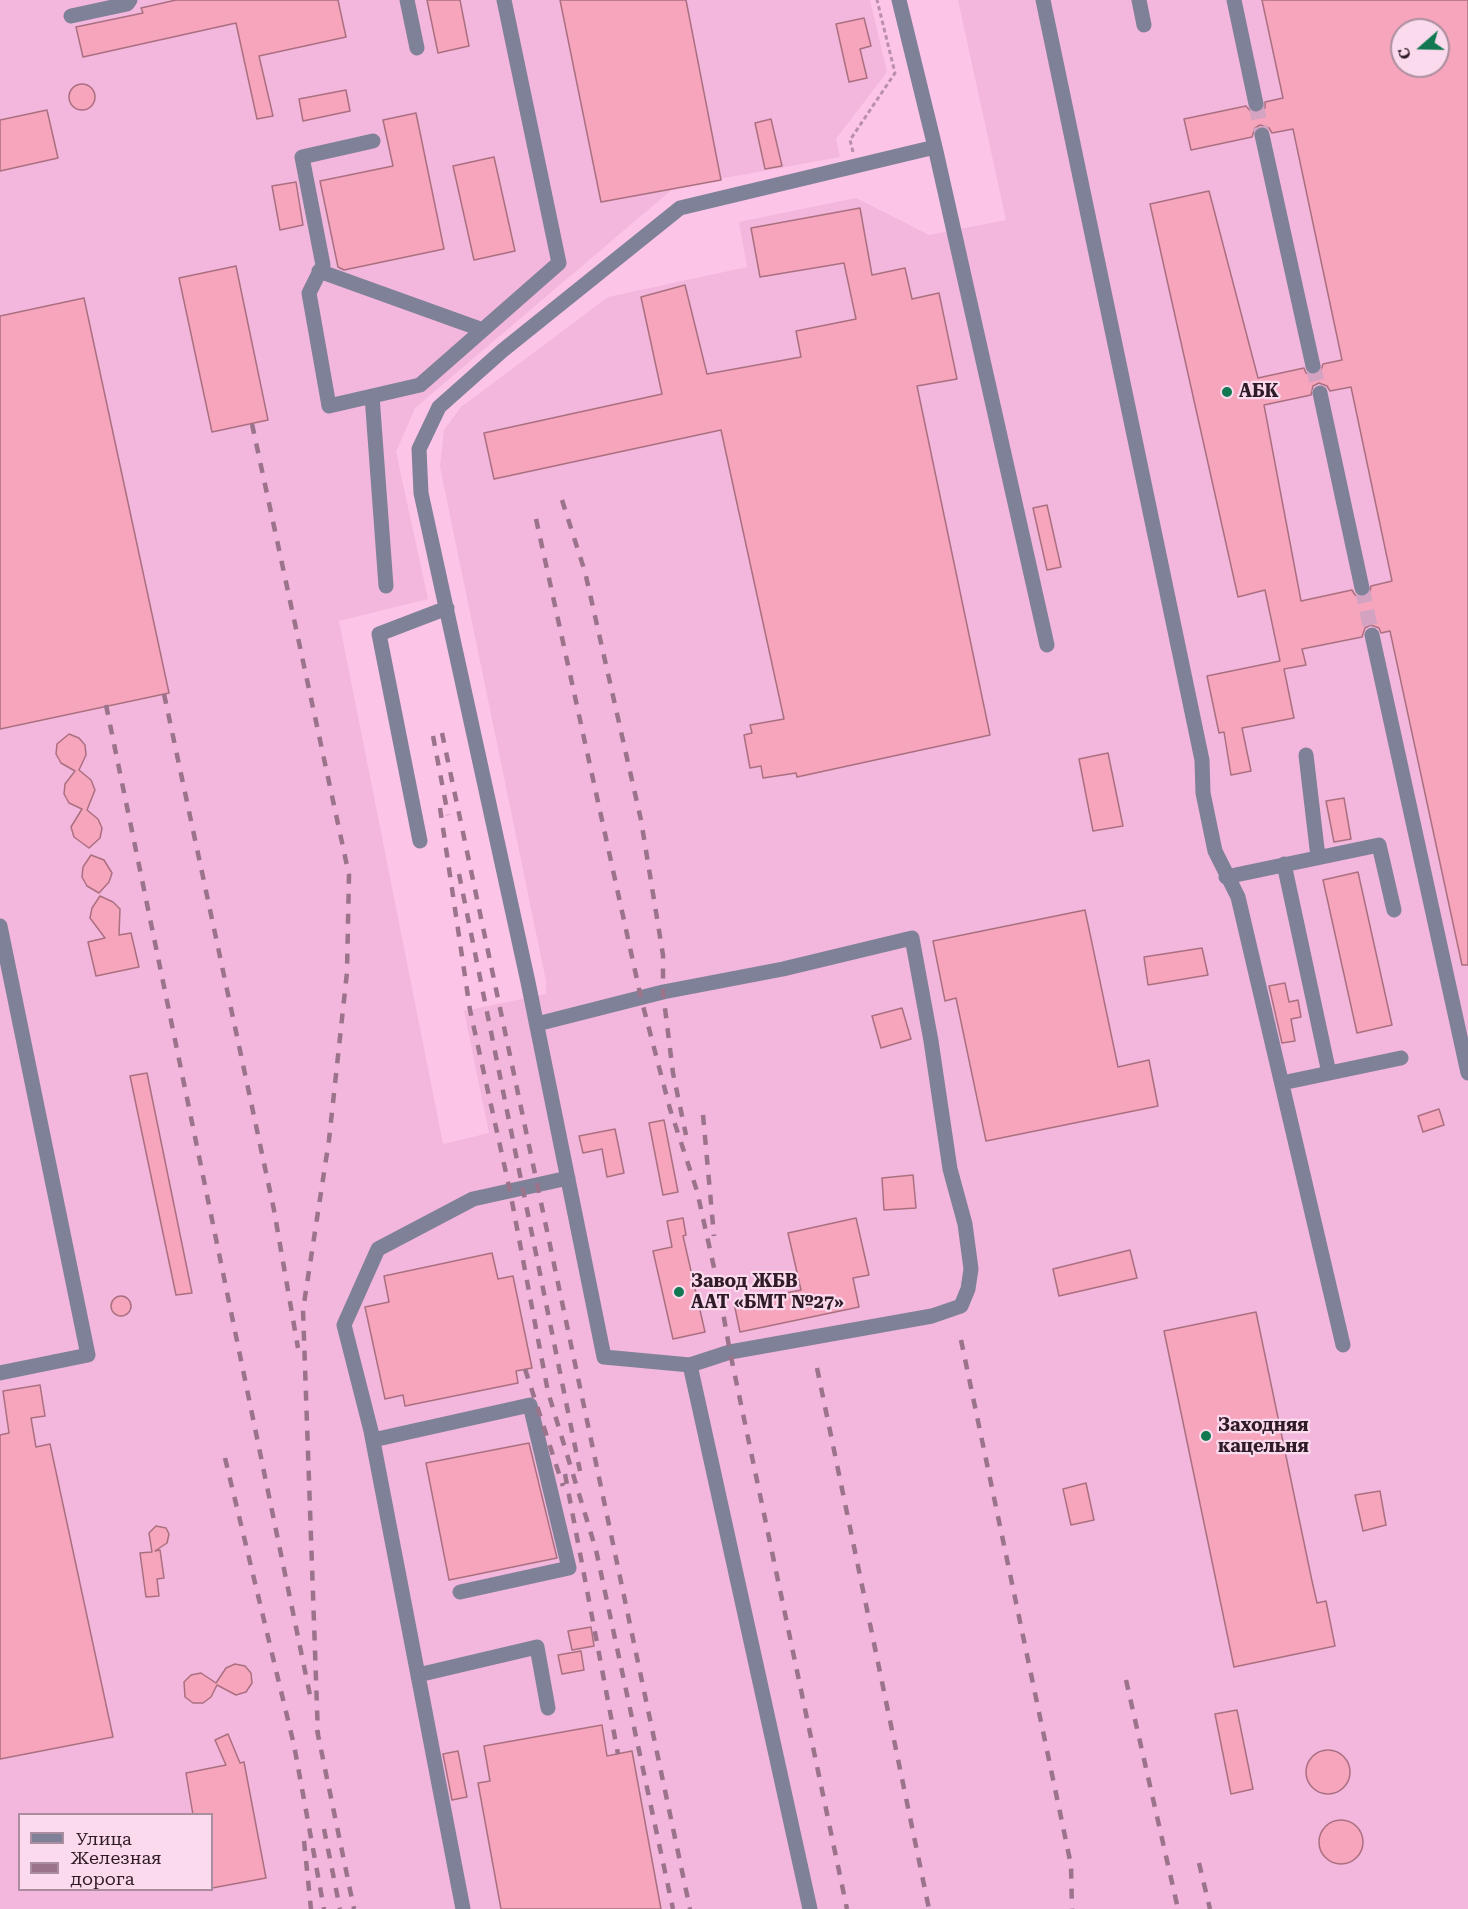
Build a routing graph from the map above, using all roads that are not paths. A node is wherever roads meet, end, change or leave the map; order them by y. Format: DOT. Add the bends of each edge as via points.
graph roads {
  1 [pos="130,0"];
  2 [pos="407,0"];
  3 [pos="504,0"];
  4 [pos="899,0"];
  5 [pos="1043,0"];
  6 [pos="1138,0"];
  7 [pos="1234,0"];
  8 [pos="71,16"];
  9 [pos="1144,25"];
  10 [pos="417,48"];
  11 [pos="1256,104"];
  12 [pos="1263,135"];
  13 [pos="373,141"];
  14 [pos="935,147"];
  15 [pos="319,271"];
  16 [pos="483,330"];
  17 [pos="1313,366"];
  18 [pos="1320,393"];
  19 [pos="372,396"];
  20 [pos="386,586"];
  21 [pos="1362,588"];
  22 [pos="447,608"];
  23 [pos="1372,635"];
  24 [pos="1047,645"];
  25 [pos="1306,755"];
  26 [pos="420,841"];
  27 [pos="1318,857"];
  28 [pos="1284,864"];
  29 [pos="1226,877"];
  30 [pos="1394,910"];
  31 [pos="0,926"];
  32 [pos="537,1024"];
  33 [pos="1466,1052"];
  34 [pos="1401,1058"];
  35 [pos="1329,1073"];
  36 [pos="1468,1073"];
  37 [pos="1282,1083"];
  38 [pos="568,1178"];
  39 [pos="1343,1345"];
  40 [pos="690,1365"];
  41 [pos="0,1373"];
  42 [pos="373,1440"];
  43 [pos="460,1592"];
  44 [pos="418,1675"];
  45 [pos="548,1708"];
  46 [pos="463,1909"];
  47 [pos="810,1909"];
  1 -- 8 [label="street" via="127,4"];
  2 -- 10 [label="street"];
  3 -- 16 [label="street" via="559,263"];
  4 -- 14 [label="street"];
  5 -- 29 [label="street" via="1202,760 1203,793 1215,851"];
  6 -- 9 [label="street"];
  7 -- 11 [label="street"];
  12 -- 17 [label="street"];
  13 -- 15 [label="street" via="302,157 323,265"];
  14 -- 22 [label="street" via="680,208 502,351 439,407 419,449 421,493"];
  14 -- 24 [label="street"];
  15 -- 16 [label="street"];
  15 -- 19 [label="street" via="309,293 329,406"];
  16 -- 19 [label="street" via="420,385"];
  18 -- 21 [label="street"];
  19 -- 20 [label="street"];
  22 -- 26 [label="street" via="379,634"];
  22 -- 32 [label="street"];
  23 -- 33 [label="street"];
  25 -- 27 [label="street"];
  27 -- 28 [label="street"];
  27 -- 30 [label="street" via="1379,844"];
  28 -- 29 [label="street"];
  28 -- 35 [label="street"];
  29 -- 37 [label="street" via="1238,897"];
  31 -- 41 [label="street" via="88,1355"];
  32 -- 38 [label="street"];
  32 -- 40 [label="street" via="663,992 912,938 971,1269 961,1306 932,1316 730,1352"];
  33 -- 36 [label="street"];
  34 -- 35 [label="street"];
  35 -- 37 [label="street"];
  37 -- 39 [label="street"];
  38 -- 40 [label="street" via="604,1357"];
  38 -- 42 [label="street" via="473,1199 378,1249 344,1325"];
  40 -- 47 [label="street"];
  42 -- 43 [label="street" via="530,1405 569,1568"];
  42 -- 44 [label="street"];
  44 -- 45 [label="street" via="537,1647"];
  44 -- 46 [label="street"];
}
